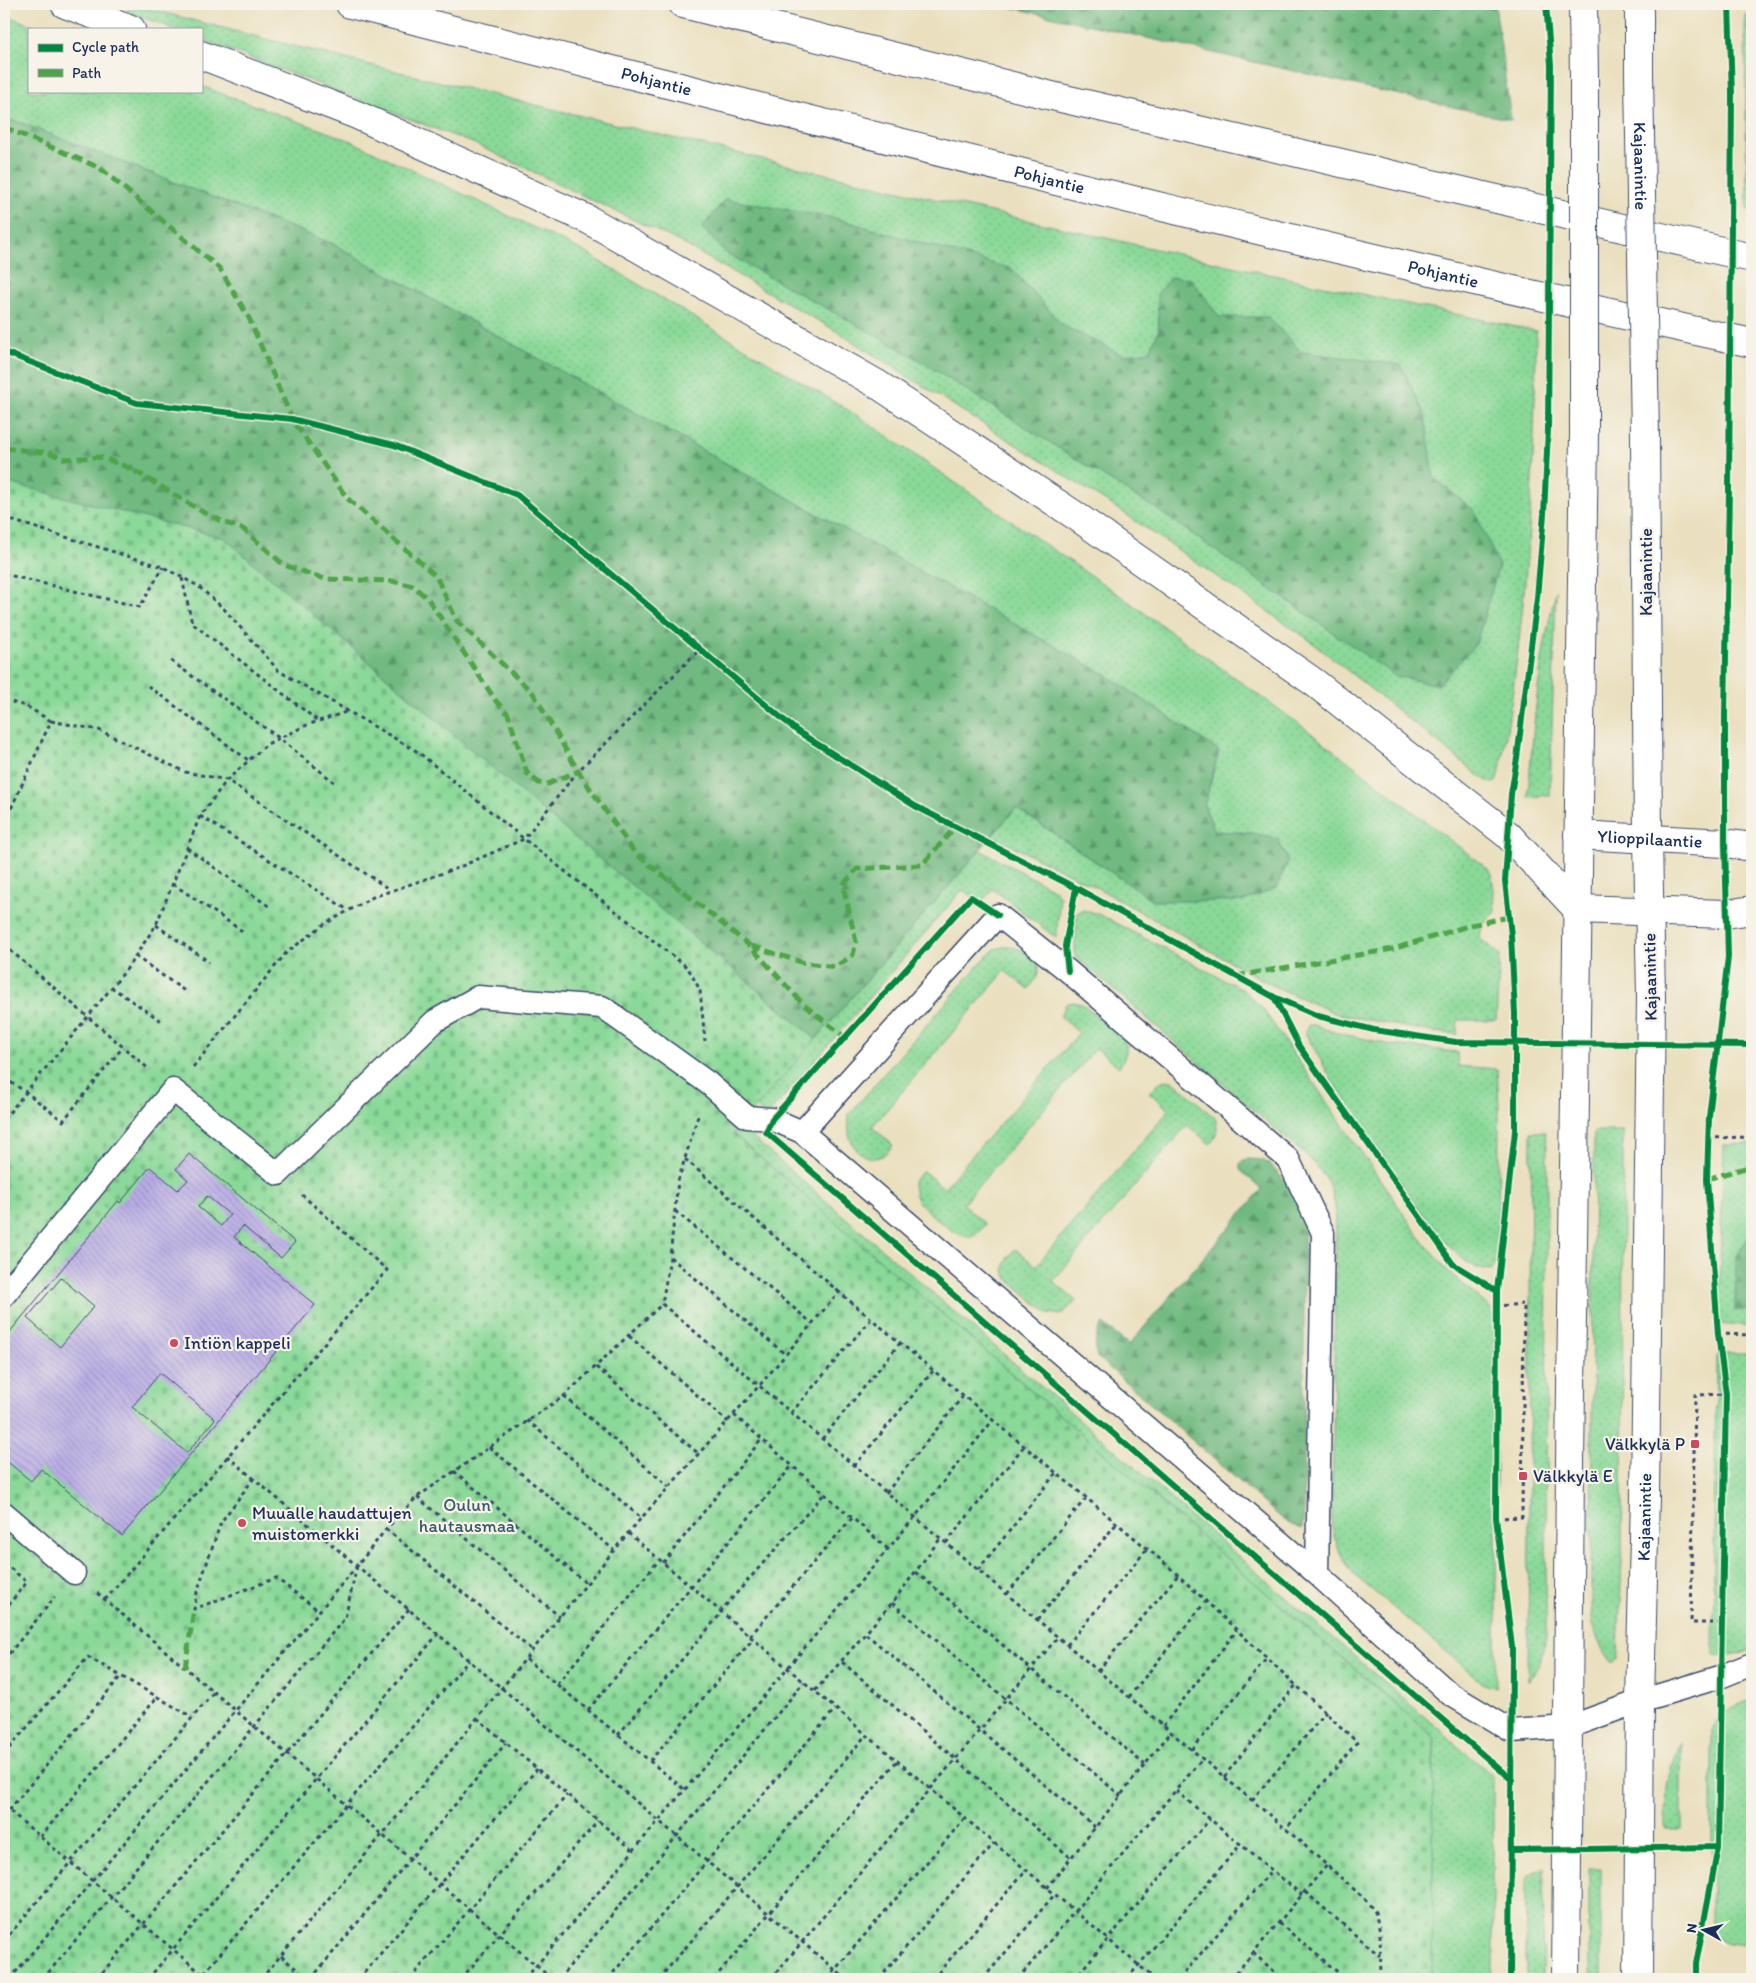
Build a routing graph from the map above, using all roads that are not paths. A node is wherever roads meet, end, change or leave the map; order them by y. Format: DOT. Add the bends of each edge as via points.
graph roads {
  1 [pos="65,4"];
  2 [pos="350,4"];
  3 [pos="683,4"];
  4 [pos="1583,4"];
  5 [pos="1639,4"];
  6 [pos="128,28"];
  7 [pos="202,55"];
  8 [pos="1752,258"];
  9 [pos="1752,343"];
  10 [pos="1578,835"];
  11 [pos="1648,838"];
  12 [pos="1752,847"];
  13 [pos="1577,908"];
  14 [pos="1752,910"];
  15 [pos="1649,911"];
  16 [pos="802,1132"];
  17 [pos="4,1295"];
  18 [pos="4,1513"];
  19 [pos="74,1573"];
  20 [pos="1316,1574"];
  21 [pos="1752,1664"];
  22 [pos="1640,1700"];
  23 [pos="1569,1727"];
  24 [pos="1566,1979"];
  25 [pos="1638,1979"];
  1 -- 6 [label="main road"];
  2 -- 9 [label="main road, Pohjantie" via="1036,176"];
  3 -- 8 [label="main road" via="1052,96"];
  4 -- 10 [label="main road, bridge" via="1584,434"];
  5 -- 11 [label="main road, Kajaanintie, bridge"];
  7 -- 13 [label="main road" via="357,115 590,220 877,384 1076,516 1315,683 1508,835"];
  10 -- 11 [label="main road, Ylioppilaantie"];
  10 -- 13 [label="main road"];
  11 -- 12 [label="main road, Ylioppilaantie"];
  11 -- 15 [label="main road, Kajaanintie"];
  13 -- 15 [label="main road"];
  13 -- 23 [label="main road"];
  14 -- 15 [label="main road" via="1726,914"];
  15 -- 22 [label="main road, Kajaanintie" via="1646,1496"];
  16 -- 17 [label="lane" via="772,1119 747,1117 708,1083 602,1007 478,997 435,1021 278,1174 173,1090"];
  16 -- 20 [label="lane"];
  16 -- 20 [label="lane" via="998,915 1282,1153 1288,1159 1322,1233"];
  18 -- 19 [label="lane"];
  20 -- 23 [label="lane" via="1450,1694 1512,1731"];
  21 -- 22 [label="lane" via="1720,1677"];
  22 -- 23 [label="lane"];
  22 -- 25 [label="main road, Kajaanintie"];
  23 -- 24 [label="main road"];
}
